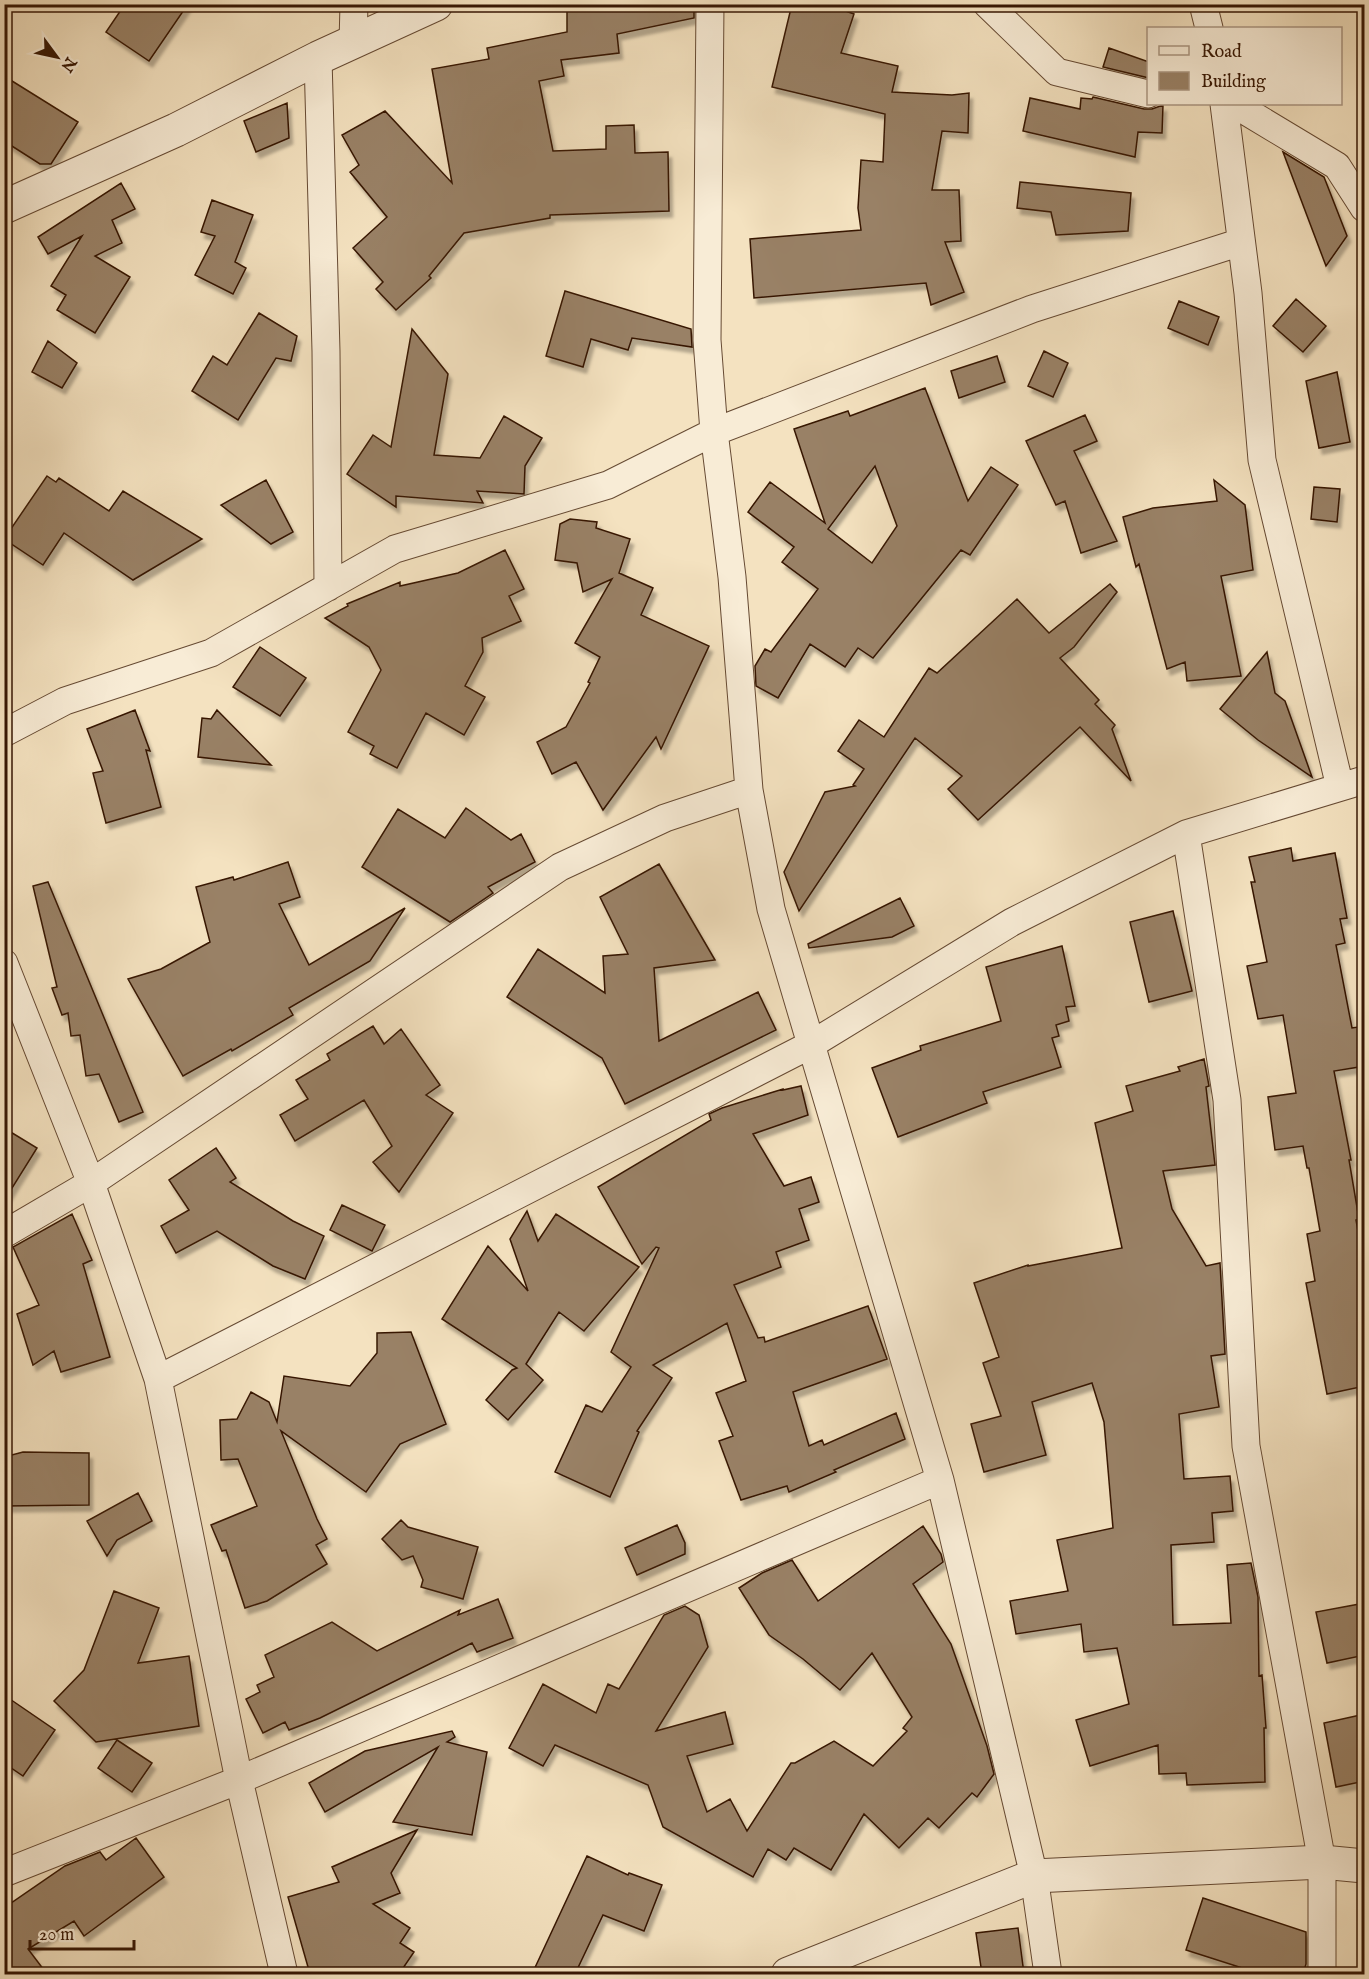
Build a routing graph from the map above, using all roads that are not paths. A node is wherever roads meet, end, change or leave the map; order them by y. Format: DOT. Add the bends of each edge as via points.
graph roads {
  1 [pos="354,4"];
  2 [pos="436,4"];
  3 [pos="710,4"];
  4 [pos="987,4"];
  5 [pos="1203,4"];
  6 [pos="1209,27"];
  7 [pos="353,43"];
  8 [pos="318,57"];
  9 [pos="1147,94"];
  10 [pos="1224,105"];
  11 [pos="1236,105"];
  12 [pos="4,207"];
  13 [pos="1365,208"];
  14 [pos="1242,242"];
  15 [pos="714,432"];
  16 [pos="328,587"];
  17 [pos="4,733"];
  18 [pos="1352,784"];
  19 [pos="749,789"];
  20 [pos="1186,834"];
  21 [pos="4,963"];
  22 [pos="812,1044"];
  23 [pos="91,1182"];
  24 [pos="4,1234"];
  25 [pos="158,1379"];
  26 [pos="940,1480"];
  27 [pos="239,1780"];
  28 [pos="1322,1862"];
  29 [pos="1365,1866"];
  30 [pos="5,1870"];
  31 [pos="1034,1876"];
  32 [pos="284,1974"];
  33 [pos="788,1974"];
  34 [pos="1048,1974"];
  35 [pos="1322,1974"];
  1 -- 7 [label="street"];
  2 -- 7 [label="street"];
  3 -- 15 [label="street" via="707,340"];
  4 -- 9 [label="street" via="1057,72"];
  5 -- 6 [label="street"];
  7 -- 8 [label="street"];
  8 -- 12 [label="street" via="177,130"];
  8 -- 16 [label="street"];
  10 -- 14 [label="street"];
  11 -- 13 [label="street" via="1337,166"];
  14 -- 15 [label="street" via="1032,309"];
  14 -- 18 [label="street" via="1262,460"];
  15 -- 16 [label="street" via="608,485 395,549"];
  15 -- 19 [label="street" via="732,577"];
  16 -- 17 [label="street" via="211,653 65,701"];
  18 -- 20 [label="street"];
  19 -- 22 [label="street" via="771,909"];
  19 -- 23 [label="street" via="665,818 560,867"];
  20 -- 22 [label="street" via="1011,922"];
  20 -- 28 [label="street" via="1227,1100 1246,1446"];
  21 -- 23 [label="street"];
  22 -- 25 [label="street"];
  22 -- 26 [label="street"];
  23 -- 24 [label="street"];
  23 -- 25 [label="street"];
  25 -- 27 [label="street"];
  26 -- 27 [label="street"];
  26 -- 31 [label="street"];
  27 -- 30 [label="street"];
  27 -- 32 [label="street"];
  28 -- 29 [label="street"];
  28 -- 31 [label="street"];
  28 -- 35 [label="street"];
  31 -- 33 [label="street"];
  31 -- 34 [label="street"];
}
